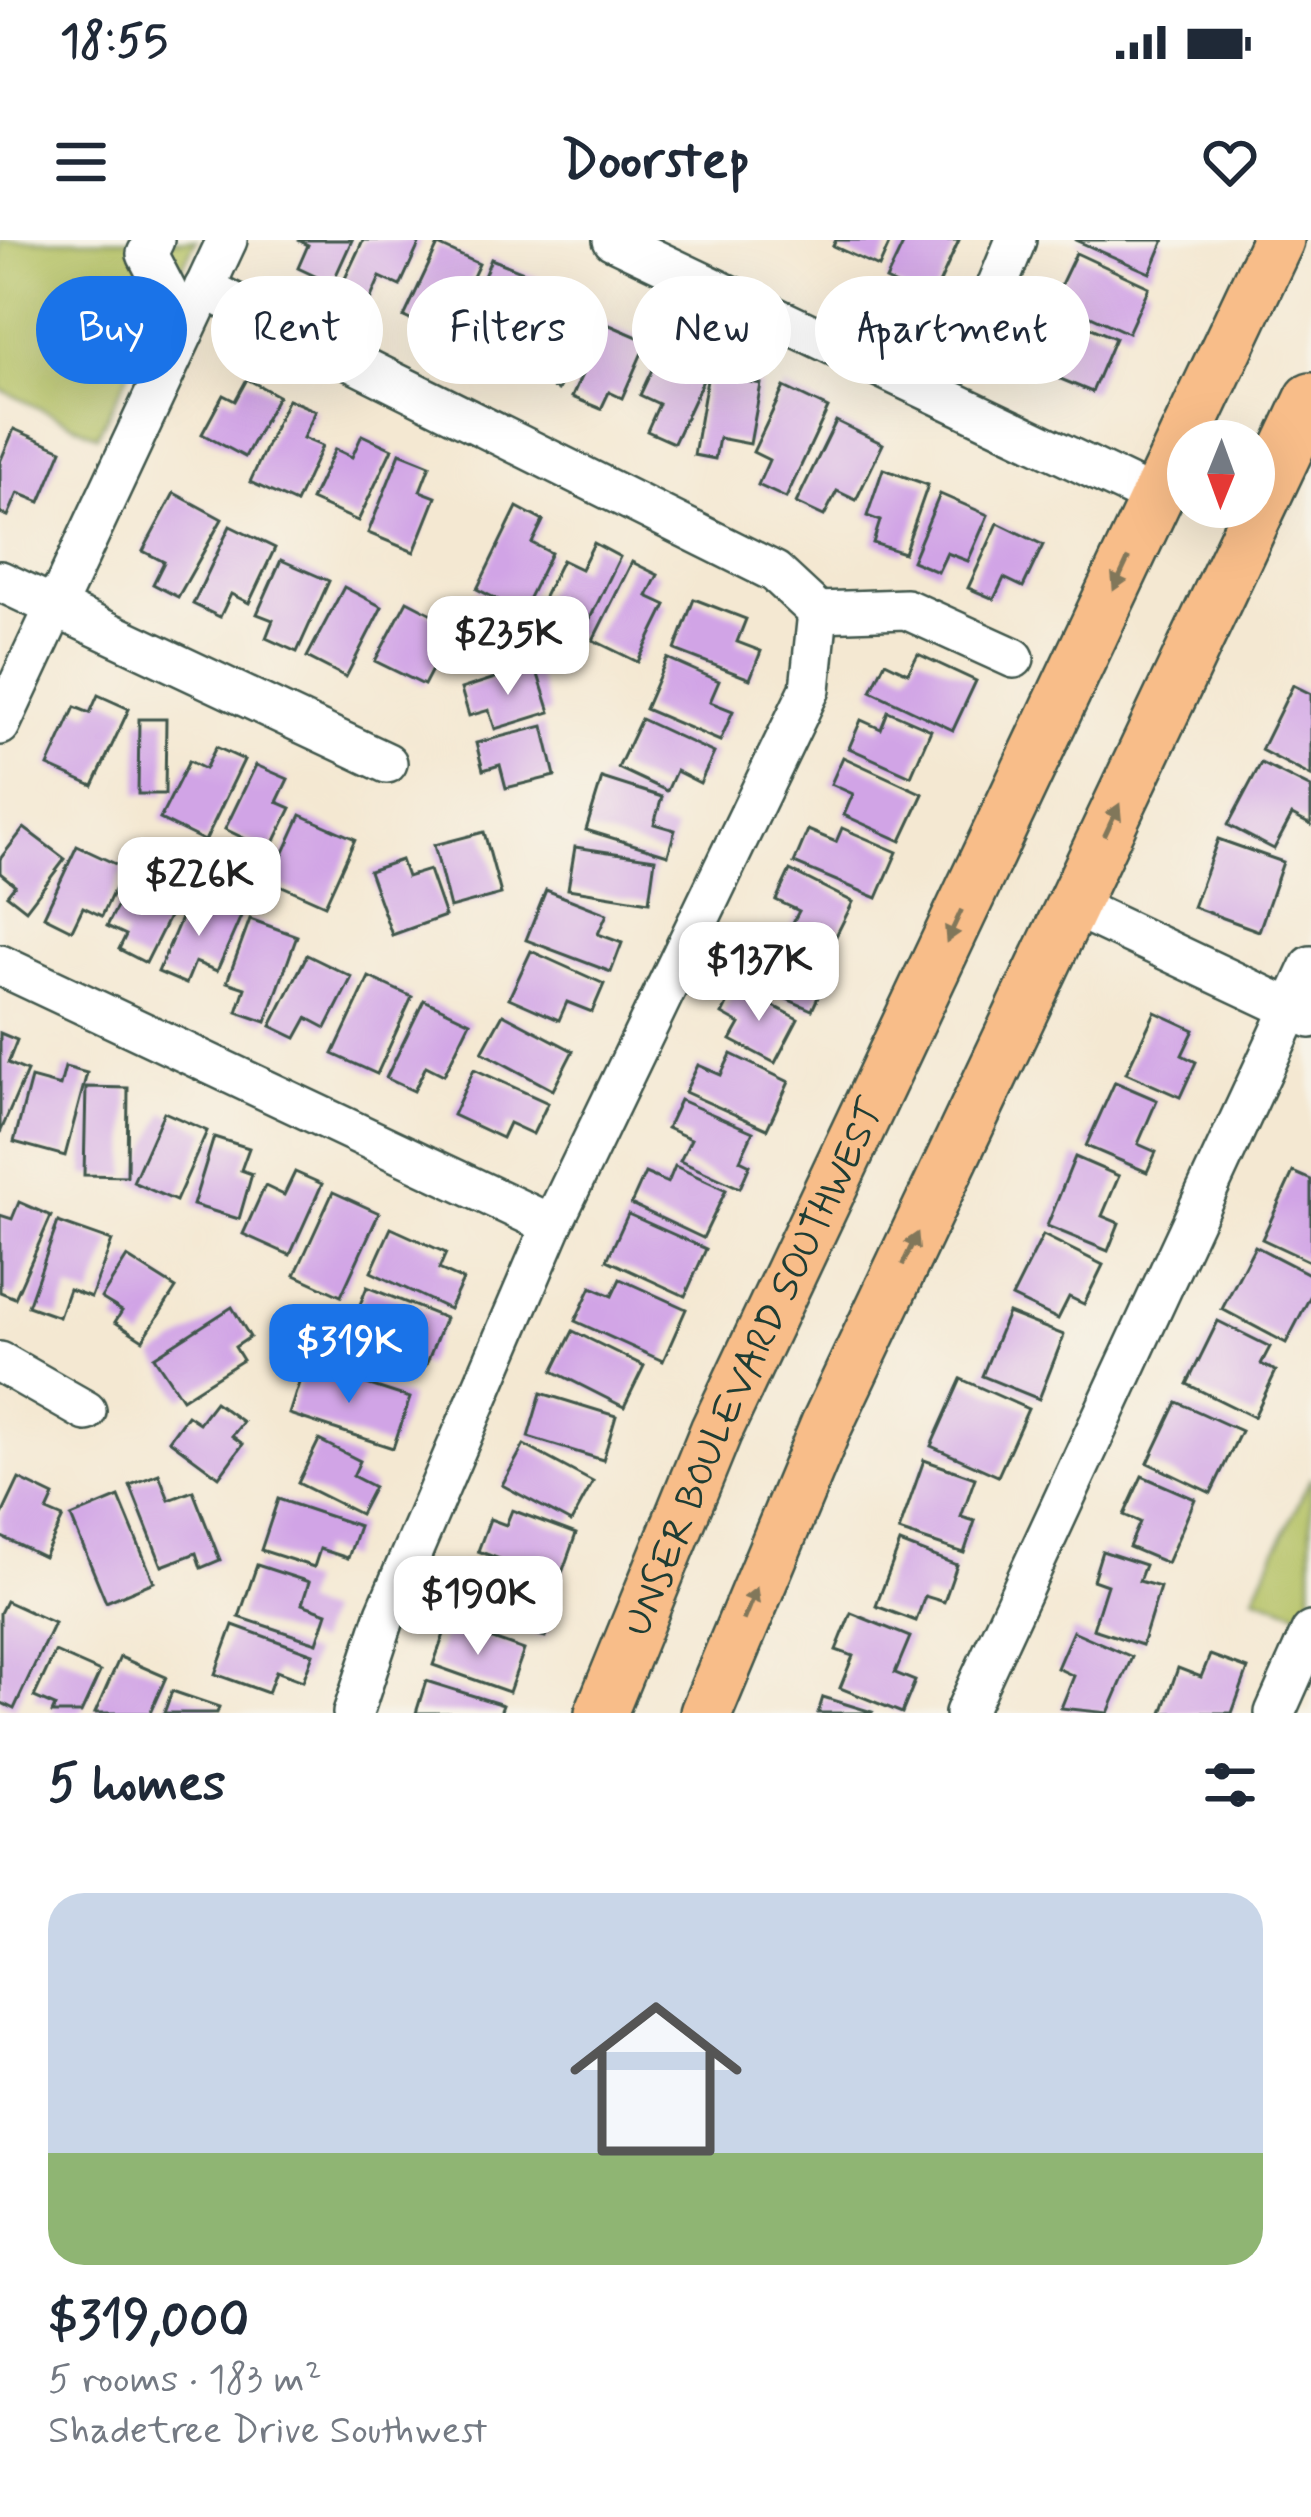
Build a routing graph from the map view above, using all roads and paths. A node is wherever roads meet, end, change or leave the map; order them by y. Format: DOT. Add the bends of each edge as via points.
graph roads {
  1 [pos="154,240"];
  2 [pos="227,240"];
  3 [pos="613,240"];
  4 [pos="1016,240"];
  5 [pos="1278,240"];
  6 [pos="158,276"];
  7 [pos="1001,276"];
  8 [pos="204,288"];
  9 [pos="187,323"];
  10 [pos="159,384"];
  11 [pos="1311,399"];
  12 [pos="1157,499"];
  13 [pos="0,581"];
  14 [pos="56,608"];
  15 [pos="818,612"];
  16 [pos="1014,658"];
  17 [pos="0,724"];
  18 [pos="387,763"];
  19 [pos="1071,905"];
  20 [pos="0,964"];
  21 [pos="1311,966"];
  22 [pos="1301,1013"];
  23 [pos="552,1225"];
  24 [pos="0,1362"];
  25 [pos="86,1411"];
  26 [pos="1311,1632"];
  27 [pos="353,1713"];
  28 [pos="602,1713"];
  29 [pos="706,1713"];
  30 [pos="965,1713"];
  31 [pos="1274,1713"];
  1 -- 6 [label="street" via="147,254"];
  2 -- 8 [label="street"];
  3 -- 12 [label="street"];
  4 -- 7 [label="street"];
  5 -- 12 [label="main road, UNSER BOULEVARD SOUTHWEST"];
  8 -- 9 [label="street"];
  8 -- 15 [label="street" via="775,572"];
  10 -- 14 [label="street"];
  19 -- 11 [label="main road, one-way"];
  12 -- 28 [label="main road, UNSER BOULEVARD SOUTHWEST, one-way" via="716,1431"];
  13 -- 14 [label="street"];
  14 -- 17 [label="street"];
  14 -- 18 [label="street"];
  15 -- 16 [label="street" via="906,609"];
  15 -- 23 [label="street" via="810,688"];
  19 -- 22 [label="street"];
  29 -- 19 [label="main road, one-way" via="826,1426"];
  20 -- 23 [label="street"];
  21 -- 22 [label="street"];
  22 -- 30 [label="street"];
  23 -- 27 [label="street" via="386,1613"];
  24 -- 25 [label="street"];
  26 -- 31 [label="street"];
}
